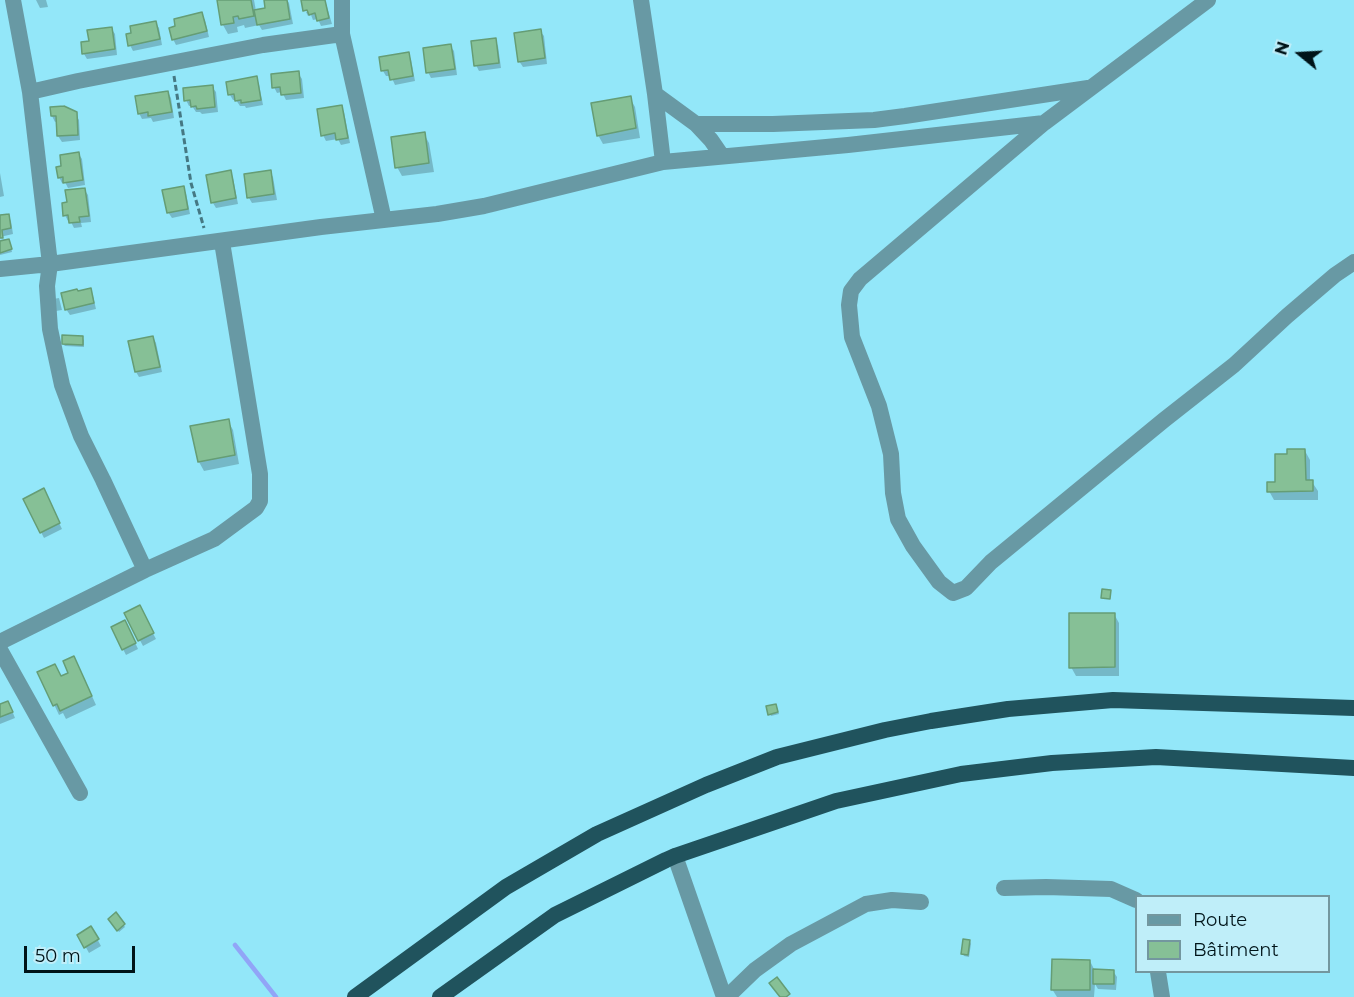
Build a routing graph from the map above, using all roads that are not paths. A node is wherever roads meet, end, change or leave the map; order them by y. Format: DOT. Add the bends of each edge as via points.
graph roads {
  1 [pos="12,0"];
  2 [pos="342,0"];
  3 [pos="641,0"];
  4 [pos="1208,0"];
  5 [pos="342,34"];
  6 [pos="1092,87"];
  7 [pos="30,92"];
  8 [pos="655,94"];
  9 [pos="905,116"];
  10 [pos="1044,123"];
  11 [pos="696,124"];
  12 [pos="897,139"];
  13 [pos="722,156"];
  14 [pos="663,162"];
  15 [pos="384,220"];
  16 [pos="215,243"];
  17 [pos="1354,262"];
  18 [pos="50,264"];
  19 [pos="0,269"];
  20 [pos="145,570"];
  21 [pos="0,642"];
  22 [pos="0,650"];
  23 [pos="1354,708"];
  24 [pos="1354,768"];
  25 [pos="80,793"];
  26 [pos="675,856"];
  27 [pos="1005,888"];
  28 [pos="1135,899"];
  29 [pos="921,902"];
  30 [pos="1158,973"];
  31 [pos="355,997"];
  32 [pos="440,997"];
  33 [pos="726,997"];
  34 [pos="1162,997"];
  1 -- 7 [label="street"];
  2 -- 5 [label="street"];
  3 -- 8 [label="street"];
  4 -- 6 [label="street"];
  5 -- 7 [label="street" via="263,45"];
  5 -- 15 [label="street"];
  6 -- 9 [label="street"];
  6 -- 10 [label="street"];
  7 -- 18 [label="street"];
  8 -- 11 [label="street"];
  8 -- 14 [label="street"];
  9 -- 11 [label="street"];
  9 -- 12 [label="street"];
  10 -- 12 [label="street"];
  10 -- 17 [label="street" via="860,279 851,291 852,337 879,406 891,454 898,519 939,582 953,592 966,588 991,562"];
  11 -- 13 [label="street"];
  12 -- 13 [label="street"];
  13 -- 14 [label="street"];
  14 -- 15 [label="street" via="484,206"];
  15 -- 16 [label="street"];
  16 -- 18 [label="street"];
  16 -- 20 [label="street" via="260,474 260,501 214,539"];
  18 -- 19 [label="street"];
  18 -- 20 [label="street" via="50,329 62,385 81,436"];
  20 -- 21 [label="street"];
  22 -- 25 [label="street"];
  23 -- 31 [label="highway" via="1113,700 931,721 777,758 706,785 587,840 506,886"];
  24 -- 26 [label="highway" via="1156,757 1052,763 972,773 836,801"];
  26 -- 32 [label="highway" via="555,915"];
  26 -- 33 [label="street"];
  27 -- 28 [label="street" via="1111,889"];
  29 -- 33 [label="street" via="892,900 866,904 791,944"];
  30 -- 34 [label="street"];
}
